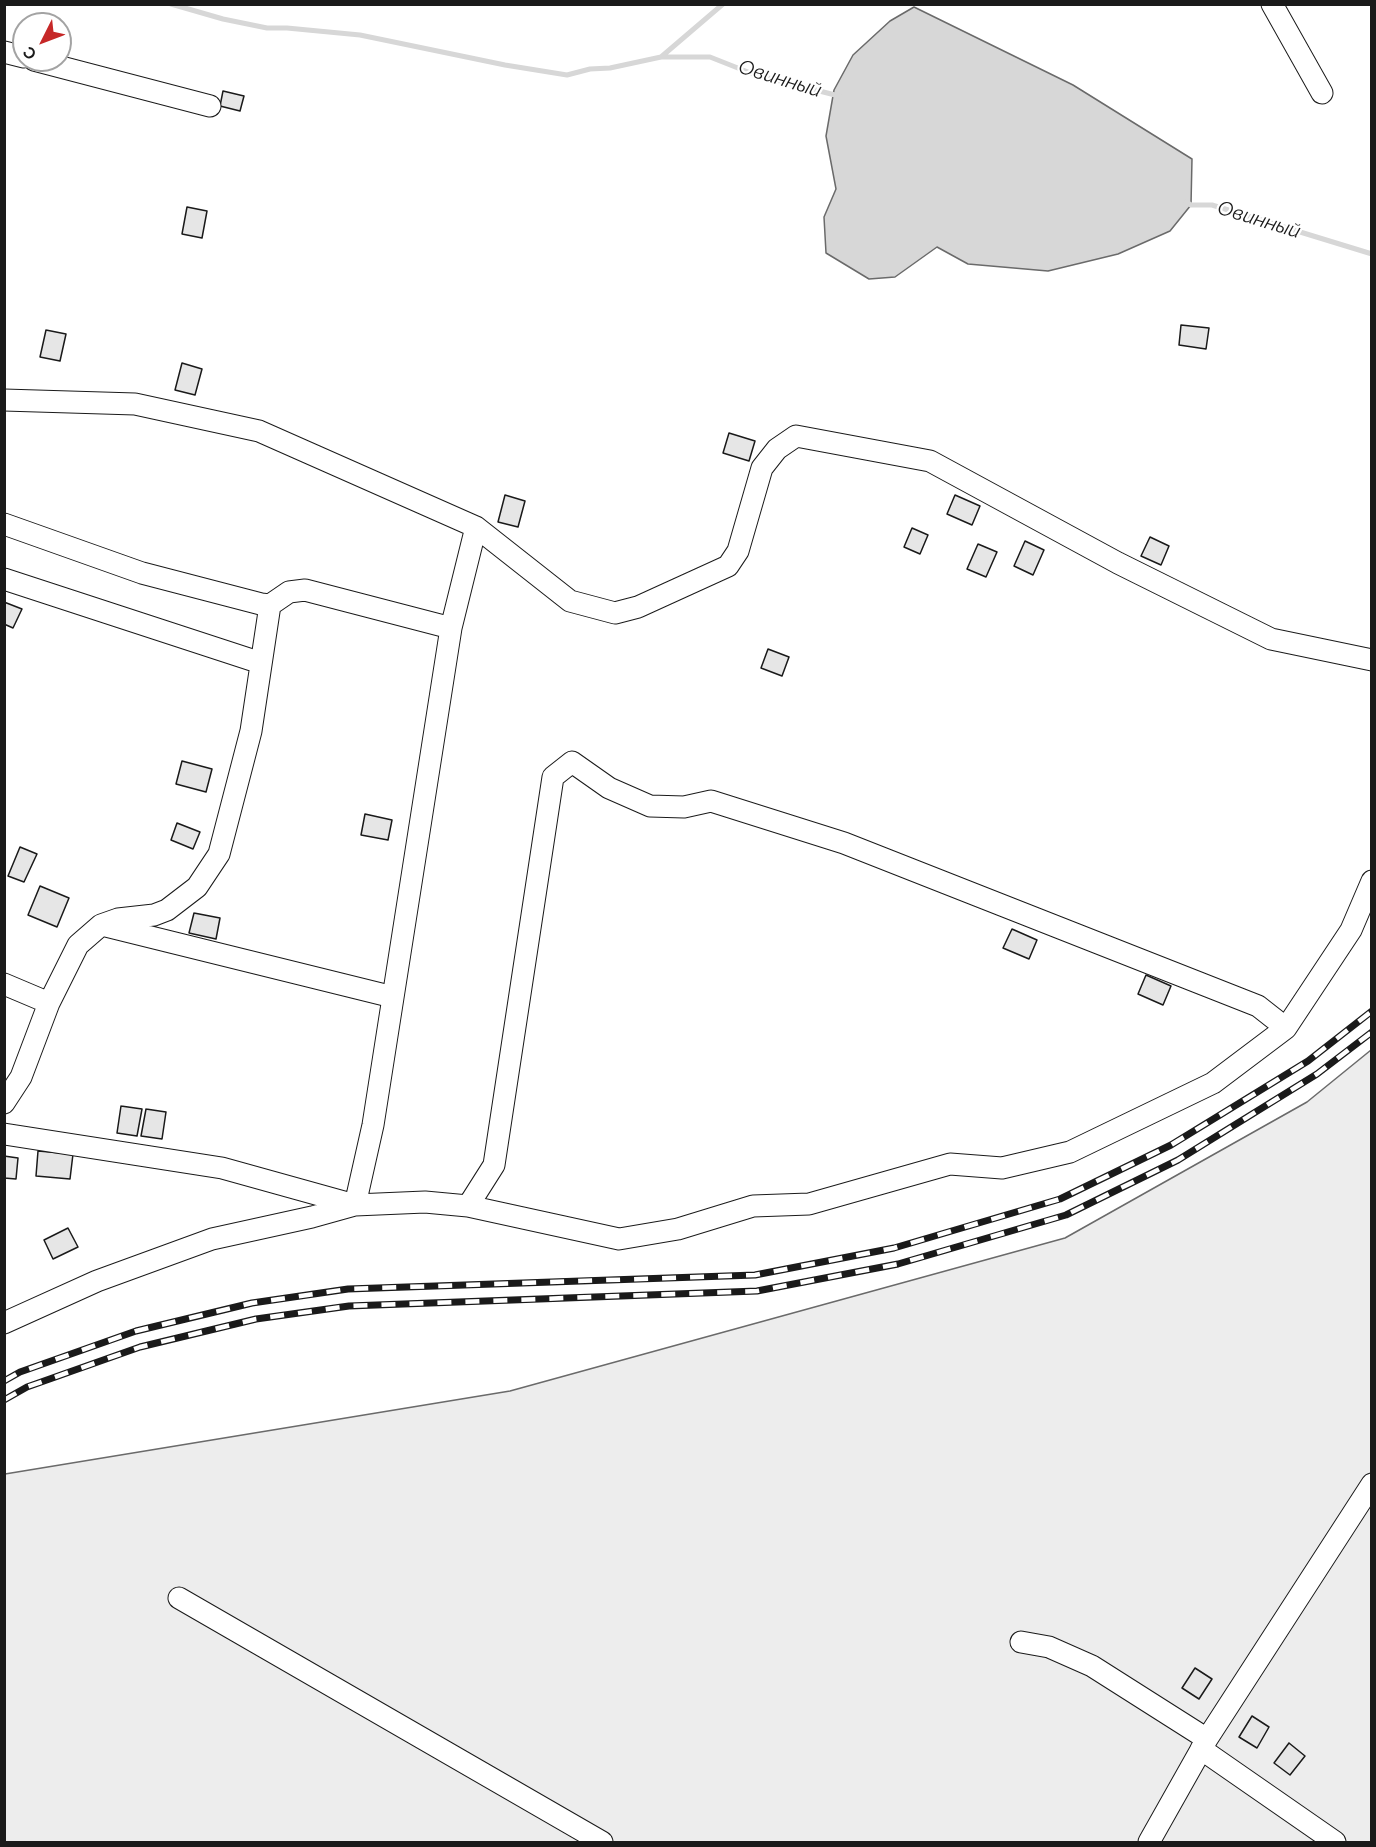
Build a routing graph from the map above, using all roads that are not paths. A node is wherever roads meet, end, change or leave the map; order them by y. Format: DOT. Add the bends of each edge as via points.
graph roads {
  1 [pos="1272,4"];
  2 [pos="72,70"];
  3 [pos="1322,93"];
  4 [pos="210,106"];
  5 [pos="4,400"];
  6 [pos="4,524"];
  7 [pos="476,527"];
  8 [pos="4,579"];
  9 [pos="270,605"];
  10 [pos="451,628"];
  11 [pos="1371,660"];
  12 [pos="261,663"];
  13 [pos="1371,880"];
  14 [pos="101,925"];
  15 [pos="4,984"];
  16 [pos="393,997"];
  17 [pos="49,1003"];
  18 [pos="1286,1028"];
  19 [pos="4,1103"];
  20 [pos="4,1134"];
  21 [pos="355,1205"];
  22 [pos="468,1206"];
  23 [pos="4,1323"];
  24 [pos="1371,1484"];
  25 [pos="1364,1513"];
  26 [pos="179,1598"];
  27 [pos="1021,1642"];
  28 [pos="1204,1744"];
  29 [pos="602,1842"];
  30 [pos="1149,1842"];
  31 [pos="1335,1842"];
  1 -- 3 [label="street"];
  2 -- 4 [label="street"];
  5 -- 7 [label="street" via="135,404 259,431"];
  6 -- 9 [label="street" via="142,573"];
  7 -- 10 [label="street"];
  7 -- 11 [label="street" via="570,601 615,613 638,607 728,566 738,551 762,468 777,449 796,436 930,460 1118,563 1270,639"];
  8 -- 12 [label="street"];
  9 -- 10 [label="street" via="289,592 305,590"];
  9 -- 12 [label="street"];
  10 -- 16 [label="street"];
  12 -- 14 [label="street" via="251,731 219,854 207,874 167,910"];
  13 -- 18 [label="street" via="1351,930"];
  14 -- 16 [label="street"];
  14 -- 17 [label="street" via="78,945"];
  15 -- 17 [label="street"];
  16 -- 21 [label="street" via="373,1125"];
  17 -- 19 [label="street" via="21,1077"];
  18 -- 22 [label="street" via="1212,1083 1070,1152 1002,1167 950,1164 809,1204 753,1206 678,1229 620,1239"];
  18 -- 22 [label="street" via="1258,1006 844,843 711,801 684,807 650,806 609,788 572,762 553,777 494,1165"];
  20 -- 21 [label="street" via="222,1168"];
  21 -- 22 [label="street" via="425,1202"];
  21 -- 23 [label="street" via="212,1239 97,1281"];
  24 -- 25 [label="street"];
  25 -- 28 [label="street"];
  26 -- 29 [label="street"];
  27 -- 28 [label="street" via="1049,1647 1092,1666"];
  28 -- 30 [label="street"];
  28 -- 31 [label="street"];
}
